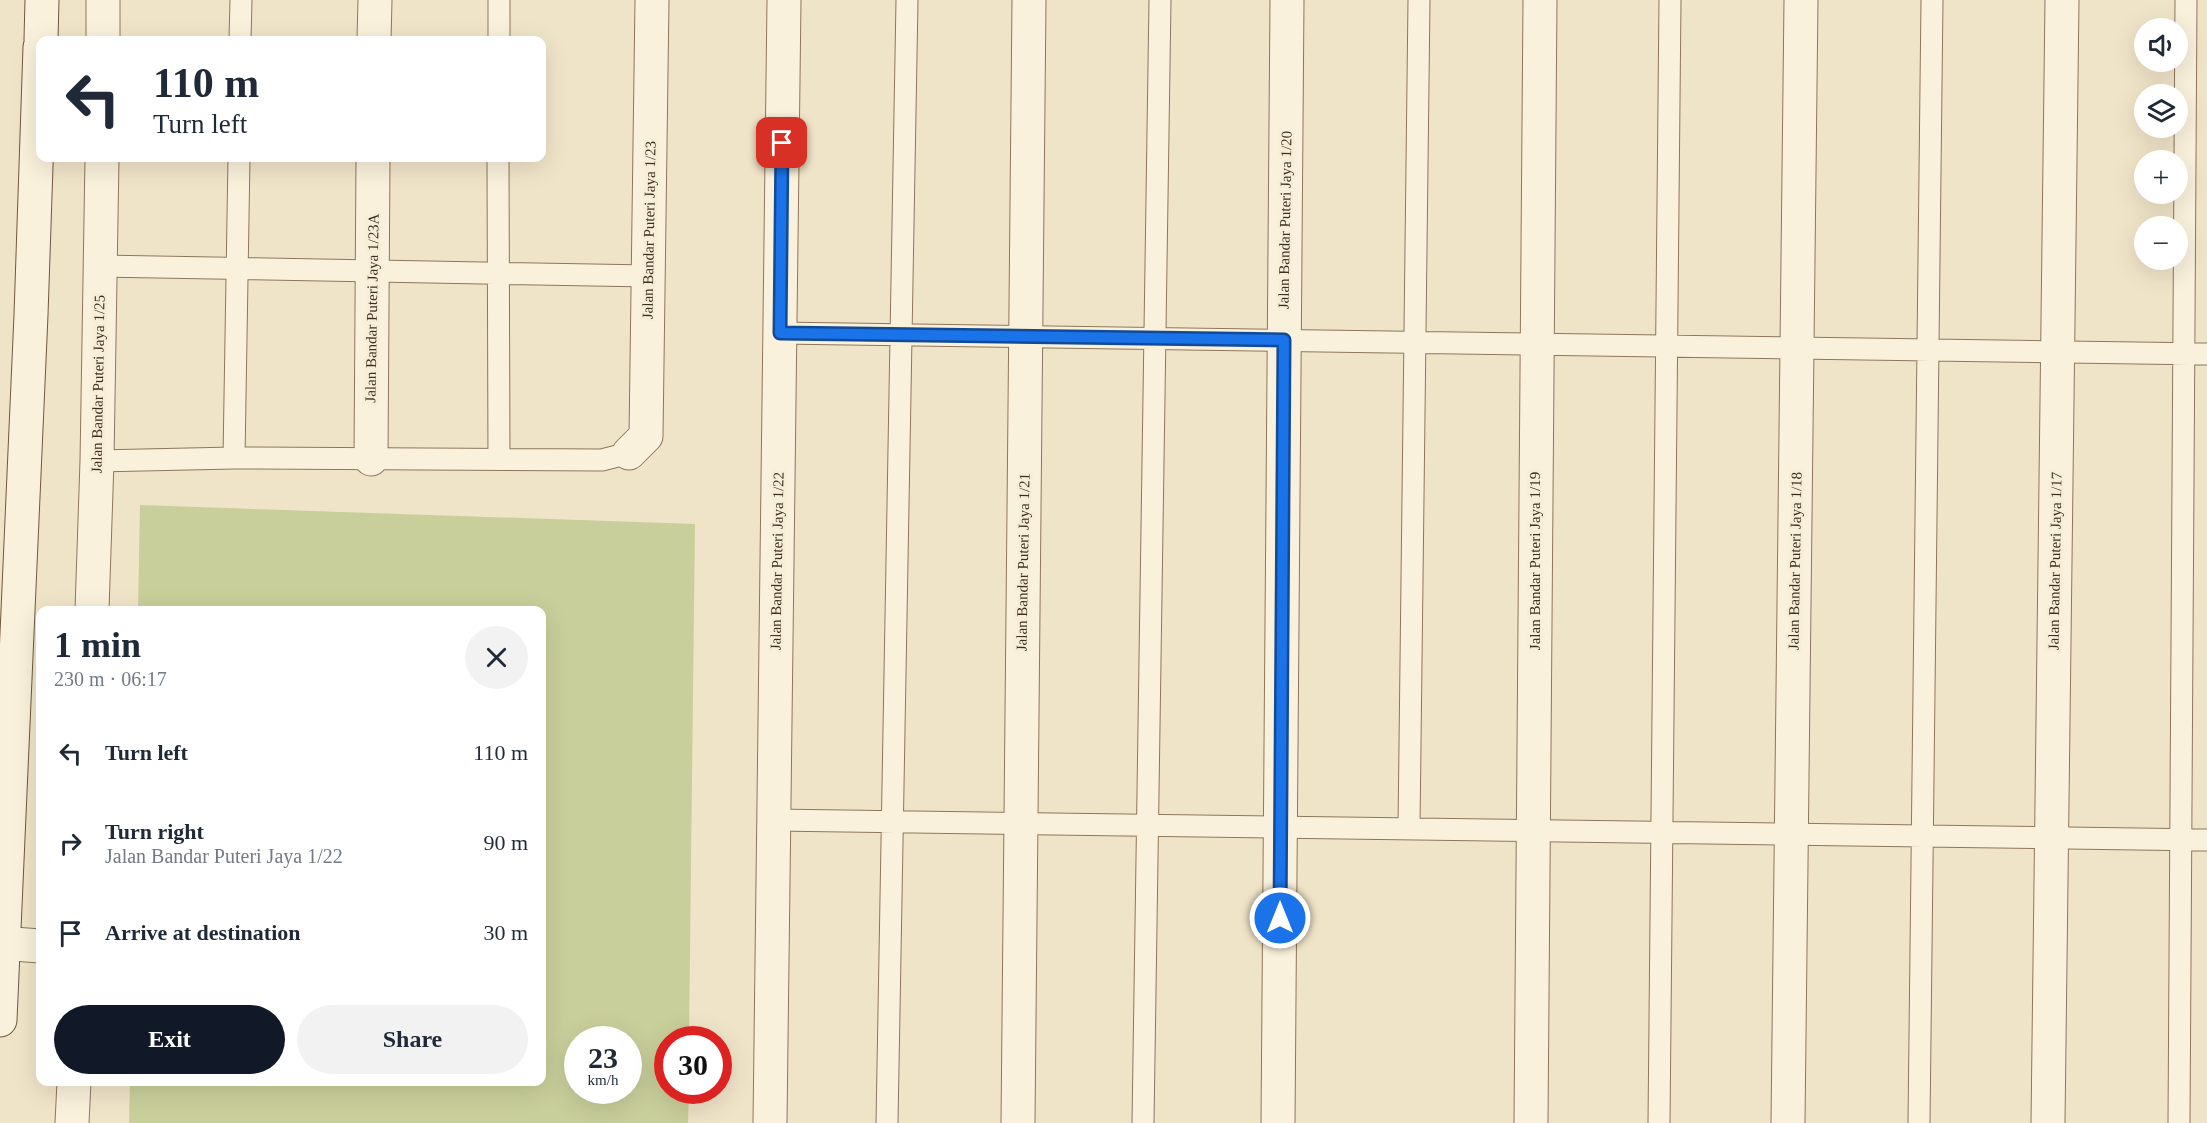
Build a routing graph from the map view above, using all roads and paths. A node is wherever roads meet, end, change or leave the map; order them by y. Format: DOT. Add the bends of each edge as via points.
graph roads {
  1 [pos="42,0"];
  2 [pos="103,0"];
  3 [pos="241,0"];
  4 [pos="375,0"];
  5 [pos="499,0"];
  6 [pos="652,0"];
  7 [pos="784,0"];
  8 [pos="907,0"];
  9 [pos="1029,0"];
  10 [pos="1160,0"];
  11 [pos="1287,0"];
  12 [pos="1419,0"];
  13 [pos="1540,0"];
  14 [pos="1670,0"];
  15 [pos="1802,0"];
  16 [pos="1932,0"];
  17 [pos="2062,0"];
  18 [pos="2186,0"];
  19 [pos="41,36"];
  20 [pos="103,36"];
  21 [pos="240,36"];
  22 [pos="374,36"];
  23 [pos="499,36"];
  24 [pos="36,162"];
  25 [pos="102,162"];
  26 [pos="238,162"];
  27 [pos="373,162"];
  28 [pos="498,162"];
  29 [pos="100,266"];
  30 [pos="237,269"];
  31 [pos="372,271"];
  32 [pos="497,274"];
  33 [pos="649,276"];
  34 [pos="780,333"];
  35 [pos="901,335"];
  36 [pos="1026,337"];
  37 [pos="1155,338"];
  38 [pos="1284,340"];
  39 [pos="1415,342"];
  40 [pos="1537,344"];
  41 [pos="1667,346"];
  42 [pos="1797,348"];
  43 [pos="1928,350"];
  44 [pos="2057,352"];
  45 [pos="2184,354"];
  46 [pos="2207,354"];
  47 [pos="629,453"];
  48 [pos="234,458"];
  49 [pos="370,459"];
  50 [pos="499,459"];
  51 [pos="97,461"];
  52 [pos="92,606"];
  53 [pos="774,820"];
  54 [pos="892,821"];
  55 [pos="1021,823"];
  56 [pos="1147,825"];
  57 [pos="1281,827"];
  58 [pos="1409,828"];
  59 [pos="1533,830"];
  60 [pos="1662,832"];
  61 [pos="1791,834"];
  62 [pos="1922,836"];
  63 [pos="2051,837"];
  64 [pos="2180,839"];
  65 [pos="2207,840"];
  66 [pos="1,943"];
  67 [pos="36,946"];
  68 [pos="0,1020"];
  69 [pos="74,1086"];
  70 [pos="72,1123"];
  71 [pos="770,1123"];
  72 [pos="887,1123"];
  73 [pos="1017,1123"];
  74 [pos="1143,1123"];
  75 [pos="1278,1123"];
  76 [pos="1531,1123"];
  77 [pos="1659,1123"];
  78 [pos="1788,1123"];
  79 [pos="1919,1123"];
  80 [pos="2048,1123"];
  81 [pos="2179,1123"];
  1 -- 19 [label="street"];
  2 -- 20 [label="street"];
  3 -- 21 [label="lane"];
  4 -- 22 [label="street"];
  5 -- 23 [label="lane"];
  6 -- 33 [label="street, Jalan Bandar Puteri Jaya 1/23"];
  7 -- 34 [label="street, Jalan Bandar Puteri Jaya 1/22"];
  8 -- 35 [label="lane"];
  9 -- 36 [label="street, Jalan Bandar Puteri Jaya 1/21"];
  10 -- 37 [label="lane"];
  11 -- 38 [label="street, Jalan Bandar Puteri Jaya 1/20"];
  12 -- 39 [label="lane"];
  13 -- 40 [label="street, Jalan Bandar Puteri Jaya 1/19"];
  14 -- 41 [label="lane"];
  15 -- 42 [label="street, Jalan Bandar Puteri Jaya 1/18"];
  16 -- 43 [label="lane"];
  17 -- 44 [label="street, Jalan Bandar Puteri Jaya 1/17"];
  18 -- 45 [label="lane"];
  24 -- 66 [label="street"];
  25 -- 29 [label="street, Jalan Bandar Puteri Jaya 1/25"];
  26 -- 30 [label="lane"];
  27 -- 31 [label="street, Jalan Bandar Puteri Jaya 1/23A"];
  28 -- 32 [label="lane"];
  29 -- 30 [label="lane"];
  29 -- 51 [label="street, Jalan Bandar Puteri Jaya 1/25"];
  30 -- 31 [label="lane"];
  30 -- 48 [label="lane"];
  31 -- 32 [label="lane"];
  31 -- 49 [label="street, Jalan Bandar Puteri Jaya 1/23A"];
  32 -- 33 [label="lane"];
  32 -- 50 [label="lane"];
  33 -- 47 [label="street, Jalan Bandar Puteri Jaya 1/23" via="646,436"];
  34 -- 35 [label="lane"];
  34 -- 53 [label="street, Jalan Bandar Puteri Jaya 1/22"];
  35 -- 36 [label="lane"];
  35 -- 54 [label="lane"];
  36 -- 37 [label="lane"];
  36 -- 55 [label="street, Jalan Bandar Puteri Jaya 1/21"];
  37 -- 38 [label="lane"];
  37 -- 56 [label="lane"];
  38 -- 39 [label="lane"];
  38 -- 57 [label="street, Jalan Bandar Puteri Jaya 1/20"];
  39 -- 40 [label="lane"];
  39 -- 58 [label="lane"];
  40 -- 41 [label="lane"];
  40 -- 59 [label="street, Jalan Bandar Puteri Jaya 1/19"];
  41 -- 42 [label="lane"];
  41 -- 60 [label="lane"];
  42 -- 43 [label="lane"];
  42 -- 61 [label="street, Jalan Bandar Puteri Jaya 1/18"];
  43 -- 44 [label="lane"];
  43 -- 62 [label="lane"];
  44 -- 45 [label="lane"];
  44 -- 63 [label="street, Jalan Bandar Puteri Jaya 1/17"];
  45 -- 46 [label="lane"];
  45 -- 64 [label="lane"];
  47 -- 50 [label="lane" via="602,460"];
  48 -- 49 [label="lane"];
  48 -- 51 [label="lane"];
  49 -- 50 [label="lane"];
  51 -- 52 [label="street, Jalan Bandar Puteri Jaya 1/25"];
  53 -- 54 [label="lane"];
  53 -- 71 [label="street, Jalan Bandar Puteri Jaya 1/22"];
  54 -- 55 [label="lane"];
  54 -- 72 [label="lane"];
  55 -- 56 [label="lane"];
  55 -- 73 [label="street, Jalan Bandar Puteri Jaya 1/21"];
  56 -- 57 [label="lane"];
  56 -- 74 [label="lane"];
  57 -- 58 [label="lane"];
  57 -- 75 [label="street, Jalan Bandar Puteri Jaya 1/20"];
  58 -- 59 [label="lane"];
  59 -- 60 [label="lane"];
  59 -- 76 [label="street, Jalan Bandar Puteri Jaya 1/19"];
  60 -- 61 [label="lane"];
  60 -- 77 [label="lane"];
  61 -- 62 [label="lane"];
  61 -- 78 [label="street, Jalan Bandar Puteri Jaya 1/18"];
  62 -- 63 [label="lane"];
  62 -- 79 [label="lane"];
  63 -- 64 [label="lane"];
  63 -- 80 [label="street, Jalan Bandar Puteri Jaya 1/17"];
  64 -- 65 [label="lane"];
  64 -- 81 [label="lane"];
  66 -- 67 [label="street"];
  66 -- 68 [label="street"];
  69 -- 70 [label="street"];
}
